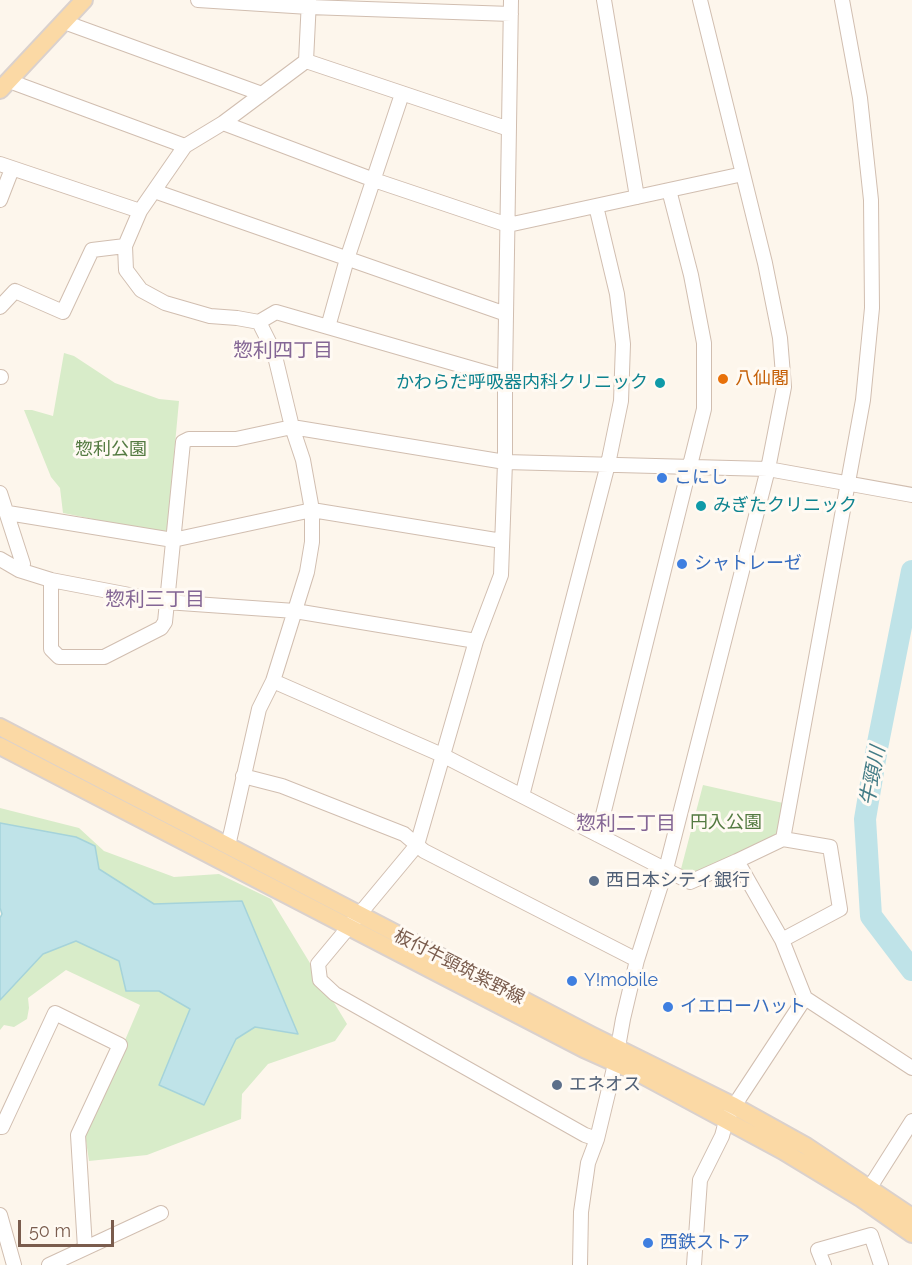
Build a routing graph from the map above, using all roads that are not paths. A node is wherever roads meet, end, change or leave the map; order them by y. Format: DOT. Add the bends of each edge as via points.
graph roads {
  1 [pos="84,0"];
  2 [pos="198,0"];
  3 [pos="604,0"];
  4 [pos="700,0"];
  5 [pos="842,0"];
  6 [pos="309,3"];
  7 [pos="511,7"];
  8 [pos="64,22"];
  9 [pos="306,61"];
  10 [pos="4,85"];
  11 [pos="262,94"];
  12 [pos="402,94"];
  13 [pos="223,123"];
  14 [pos="510,129"];
  15 [pos="185,146"];
  16 [pos="6,166"];
  17 [pos="743,174"];
  18 [pos="374,180"];
  19 [pos="669,190"];
  20 [pos="154,192"];
  21 [pos="637,197"];
  22 [pos="0,200"];
  23 [pos="596,206"];
  24 [pos="140,211"];
  25 [pos="508,225"];
  26 [pos="125,246"];
  27 [pos="346,258"];
  28 [pos="0,307"];
  29 [pos="507,314"];
  30 [pos="259,322"];
  31 [pos="328,327"];
  32 [pos="505,378"];
  33 [pos="292,427"];
  34 [pos="505,462"];
  35 [pos="608,464"];
  36 [pos="690,467"];
  37 [pos="768,469"];
  38 [pos="847,484"];
  39 [pos="0,494"];
  40 [pos="912,495"];
  41 [pos="312,510"];
  42 [pos="8,513"];
  43 [pos="173,540"];
  44 [pos="502,541"];
  45 [pos="0,559"];
  46 [pos="19,570"];
  47 [pos="51,580"];
  48 [pos="166,602"];
  49 [pos="295,611"];
  50 [pos="476,641"];
  51 [pos="273,681"];
  52 [pos="0,727"];
  53 [pos="0,746"];
  54 [pos="442,755"];
  55 [pos="243,776"];
  56 [pos="522,796"];
  57 [pos="598,835"];
  58 [pos="783,839"];
  59 [pos="417,845"];
  60 [pos="228,846"];
  61 [pos="737,861"];
  62 [pos="666,869"];
  63 [pos="354,921"];
  64 [pos="782,940"];
  65 [pos="636,960"];
  66 [pos="805,998"];
  67 [pos="617,1056"];
  68 [pos="912,1068"];
  69 [pos="734,1106"];
  70 [pos="726,1121"];
  71 [pos="912,1121"];
  72 [pos="0,1127"];
  73 [pos="597,1139"];
  74 [pos="866,1193"];
  75 [pos="160,1213"];
  76 [pos="0,1215"];
  77 [pos="912,1217"];
  78 [pos="912,1234"];
  79 [pos="85,1248"];
  80 [pos="14,1265"];
  81 [pos="48,1265"];
  82 [pos="580,1265"];
  83 [pos="694,1265"];
  84 [pos="824,1265"];
  85 [pos="881,1265"];
  1 -- 8 [label="main road"];
  2 -- 6 [label="street"];
  3 -- 21 [label="street"];
  4 -- 17 [label="street"];
  5 -- 38 [label="street" via="860,98 872,212 872,308 863,400"];
  6 -- 7 [label="street"];
  6 -- 9 [label="street"];
  7 -- 14 [label="street"];
  8 -- 10 [label="main road"];
  8 -- 11 [label="street"];
  9 -- 11 [label="street"];
  9 -- 12 [label="street"];
  10 -- 15 [label="street"];
  11 -- 13 [label="street"];
  12 -- 14 [label="street"];
  12 -- 18 [label="street"];
  13 -- 15 [label="street"];
  13 -- 18 [label="street"];
  14 -- 25 [label="street"];
  15 -- 20 [label="street"];
  16 -- 22 [label="street"];
  16 -- 24 [label="street"];
  17 -- 19 [label="street"];
  17 -- 37 [label="street" via="780,338 784,387"];
  18 -- 25 [label="street"];
  18 -- 27 [label="street"];
  19 -- 21 [label="street"];
  19 -- 36 [label="street" via="704,343 704,409"];
  20 -- 24 [label="street"];
  20 -- 27 [label="street"];
  21 -- 23 [label="street"];
  23 -- 25 [label="street"];
  23 -- 35 [label="street" via="617,294 623,344 621,401"];
  24 -- 26 [label="street"];
  25 -- 29 [label="street"];
  26 -- 28 [label="street" via="92,250 63,312 15,291"];
  26 -- 30 [label="street" via="126,270 141,290 165,303 210,316"];
  27 -- 29 [label="street"];
  27 -- 31 [label="street"];
  29 -- 32 [label="street"];
  30 -- 31 [label="street" via="276,312"];
  30 -- 33 [label="street" via="274,352"];
  31 -- 32 [label="street"];
  32 -- 34 [label="street"];
  33 -- 34 [label="street"];
  33 -- 41 [label="street"];
  33 -- 43 [label="street" via="236,439 183,442"];
  34 -- 35 [label="street"];
  34 -- 44 [label="street"];
  35 -- 36 [label="street"];
  35 -- 56 [label="street"];
  36 -- 37 [label="street"];
  36 -- 57 [label="street"];
  37 -- 38 [label="street"];
  37 -- 62 [label="street"];
  38 -- 40 [label="street"];
  38 -- 58 [label="street"];
  39 -- 42 [label="street"];
  41 -- 43 [label="street"];
  41 -- 44 [label="street"];
  41 -- 49 [label="street" via="307,572"];
  42 -- 43 [label="street"];
  42 -- 46 [label="street" via="22,564"];
  43 -- 48 [label="street"];
  44 -- 50 [label="street" via="501,575"];
  45 -- 46 [label="street"];
  46 -- 47 [label="street"];
  47 -- 48 [label="street"];
  47 -- 48 [label="street" via="51,649 59,657 104,657 161,628"];
  48 -- 49 [label="street"];
  49 -- 50 [label="street"];
  49 -- 51 [label="street"];
  50 -- 54 [label="street"];
  51 -- 54 [label="street"];
  51 -- 55 [label="street" via="259,709"];
  52 -- 60 [label="main road, 板付牛頸筑紫野線"];
  53 -- 63 [label="main road, 板付牛頸筑紫野線"];
  54 -- 56 [label="street"];
  54 -- 59 [label="street"];
  55 -- 59 [label="street" via="282,786 404,834"];
  55 -- 60 [label="street"];
  56 -- 57 [label="street"];
  57 -- 62 [label="street"];
  58 -- 61 [label="street"];
  58 -- 64 [label="street" via="830,847 840,909"];
  59 -- 63 [label="street"];
  59 -- 65 [label="street"];
  60 -- 63 [label="main road, 板付牛頸筑紫野線"];
  61 -- 62 [label="street" via="690,882"];
  61 -- 64 [label="street"];
  62 -- 65 [label="street"];
  63 -- 67 [label="main road, 板付牛頸筑紫野線"];
  63 -- 73 [label="street" via="318,964 321,980 335,994"];
  64 -- 66 [label="street"];
  65 -- 67 [label="street"];
  66 -- 68 [label="street"];
  66 -- 69 [label="street"];
  67 -- 69 [label="main road, 板付牛頸筑紫野線"];
  67 -- 70 [label="main road, 板付牛頸筑紫野線" via="642,1075"];
  67 -- 73 [label="street"];
  69 -- 70 [label="street"];
  69 -- 74 [label="main road, 板付牛頸筑紫野線" via="806,1146"];
  70 -- 74 [label="main road, 板付牛頸筑紫野線"];
  70 -- 83 [label="street" via="700,1180"];
  71 -- 74 [label="street"];
  72 -- 79 [label="street" via="55,1013 120,1045 78,1135"];
  73 -- 82 [label="street" via="588,1163 581,1212"];
  74 -- 77 [label="main road, 板付牛頸筑紫野線"];
  74 -- 78 [label="main road, 板付牛頸筑紫野線"];
  75 -- 79 [label="street"];
  76 -- 80 [label="street"];
  79 -- 81 [label="street"];
  84 -- 85 [label="street" via="818,1250 871,1235"];
}
